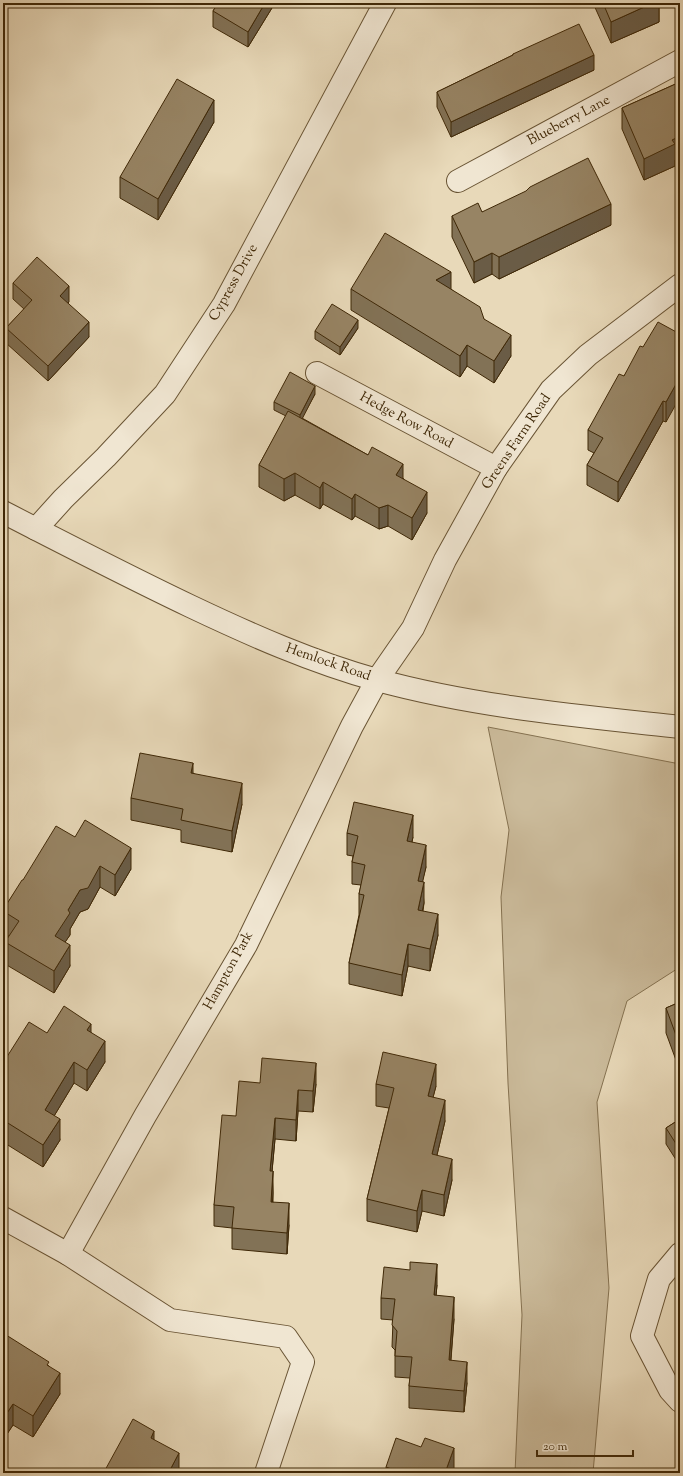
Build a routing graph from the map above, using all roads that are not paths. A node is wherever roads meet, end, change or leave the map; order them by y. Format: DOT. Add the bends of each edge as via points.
graph roads {
  1 [pos="385,3"];
  2 [pos="680,61"];
  3 [pos="458,180"];
  4 [pos="678,288"];
  5 [pos="317,373"];
  6 [pos="496,468"];
  7 [pos="3,512"];
  8 [pos="36,529"];
  9 [pos="377,680"];
  10 [pos="680,727"];
  11 [pos="3,1218"];
  12 [pos="68,1254"];
  13 [pos="680,1254"];
  14 [pos="680,1401"];
  15 [pos="266,1473"];
  1 -- 8 [label="street, Cypress Drive" via="224,304 165,394"];
  2 -- 3 [label="street, Blueberry Lane"];
  4 -- 6 [label="street, Greens Farm Road" via="588,355 551,390"];
  5 -- 6 [label="street, Hedge Row Road"];
  6 -- 9 [label="street, Greens Farm Road" via="445,560 413,628"];
  7 -- 8 [label="street, Hemlock Road"];
  8 -- 9 [label="street, Hemlock Road" via="236,628 331,666"];
  9 -- 10 [label="street, Hemlock Road" via="496,705"];
  9 -- 12 [label="street, Hampton Park" via="352,726 246,945 145,1116"];
  11 -- 12 [label="street"];
  12 -- 15 [label="street" via="170,1320 286,1338 303,1362"];
  13 -- 14 [label="street" via="659,1279 642,1336 670,1390"];
}
